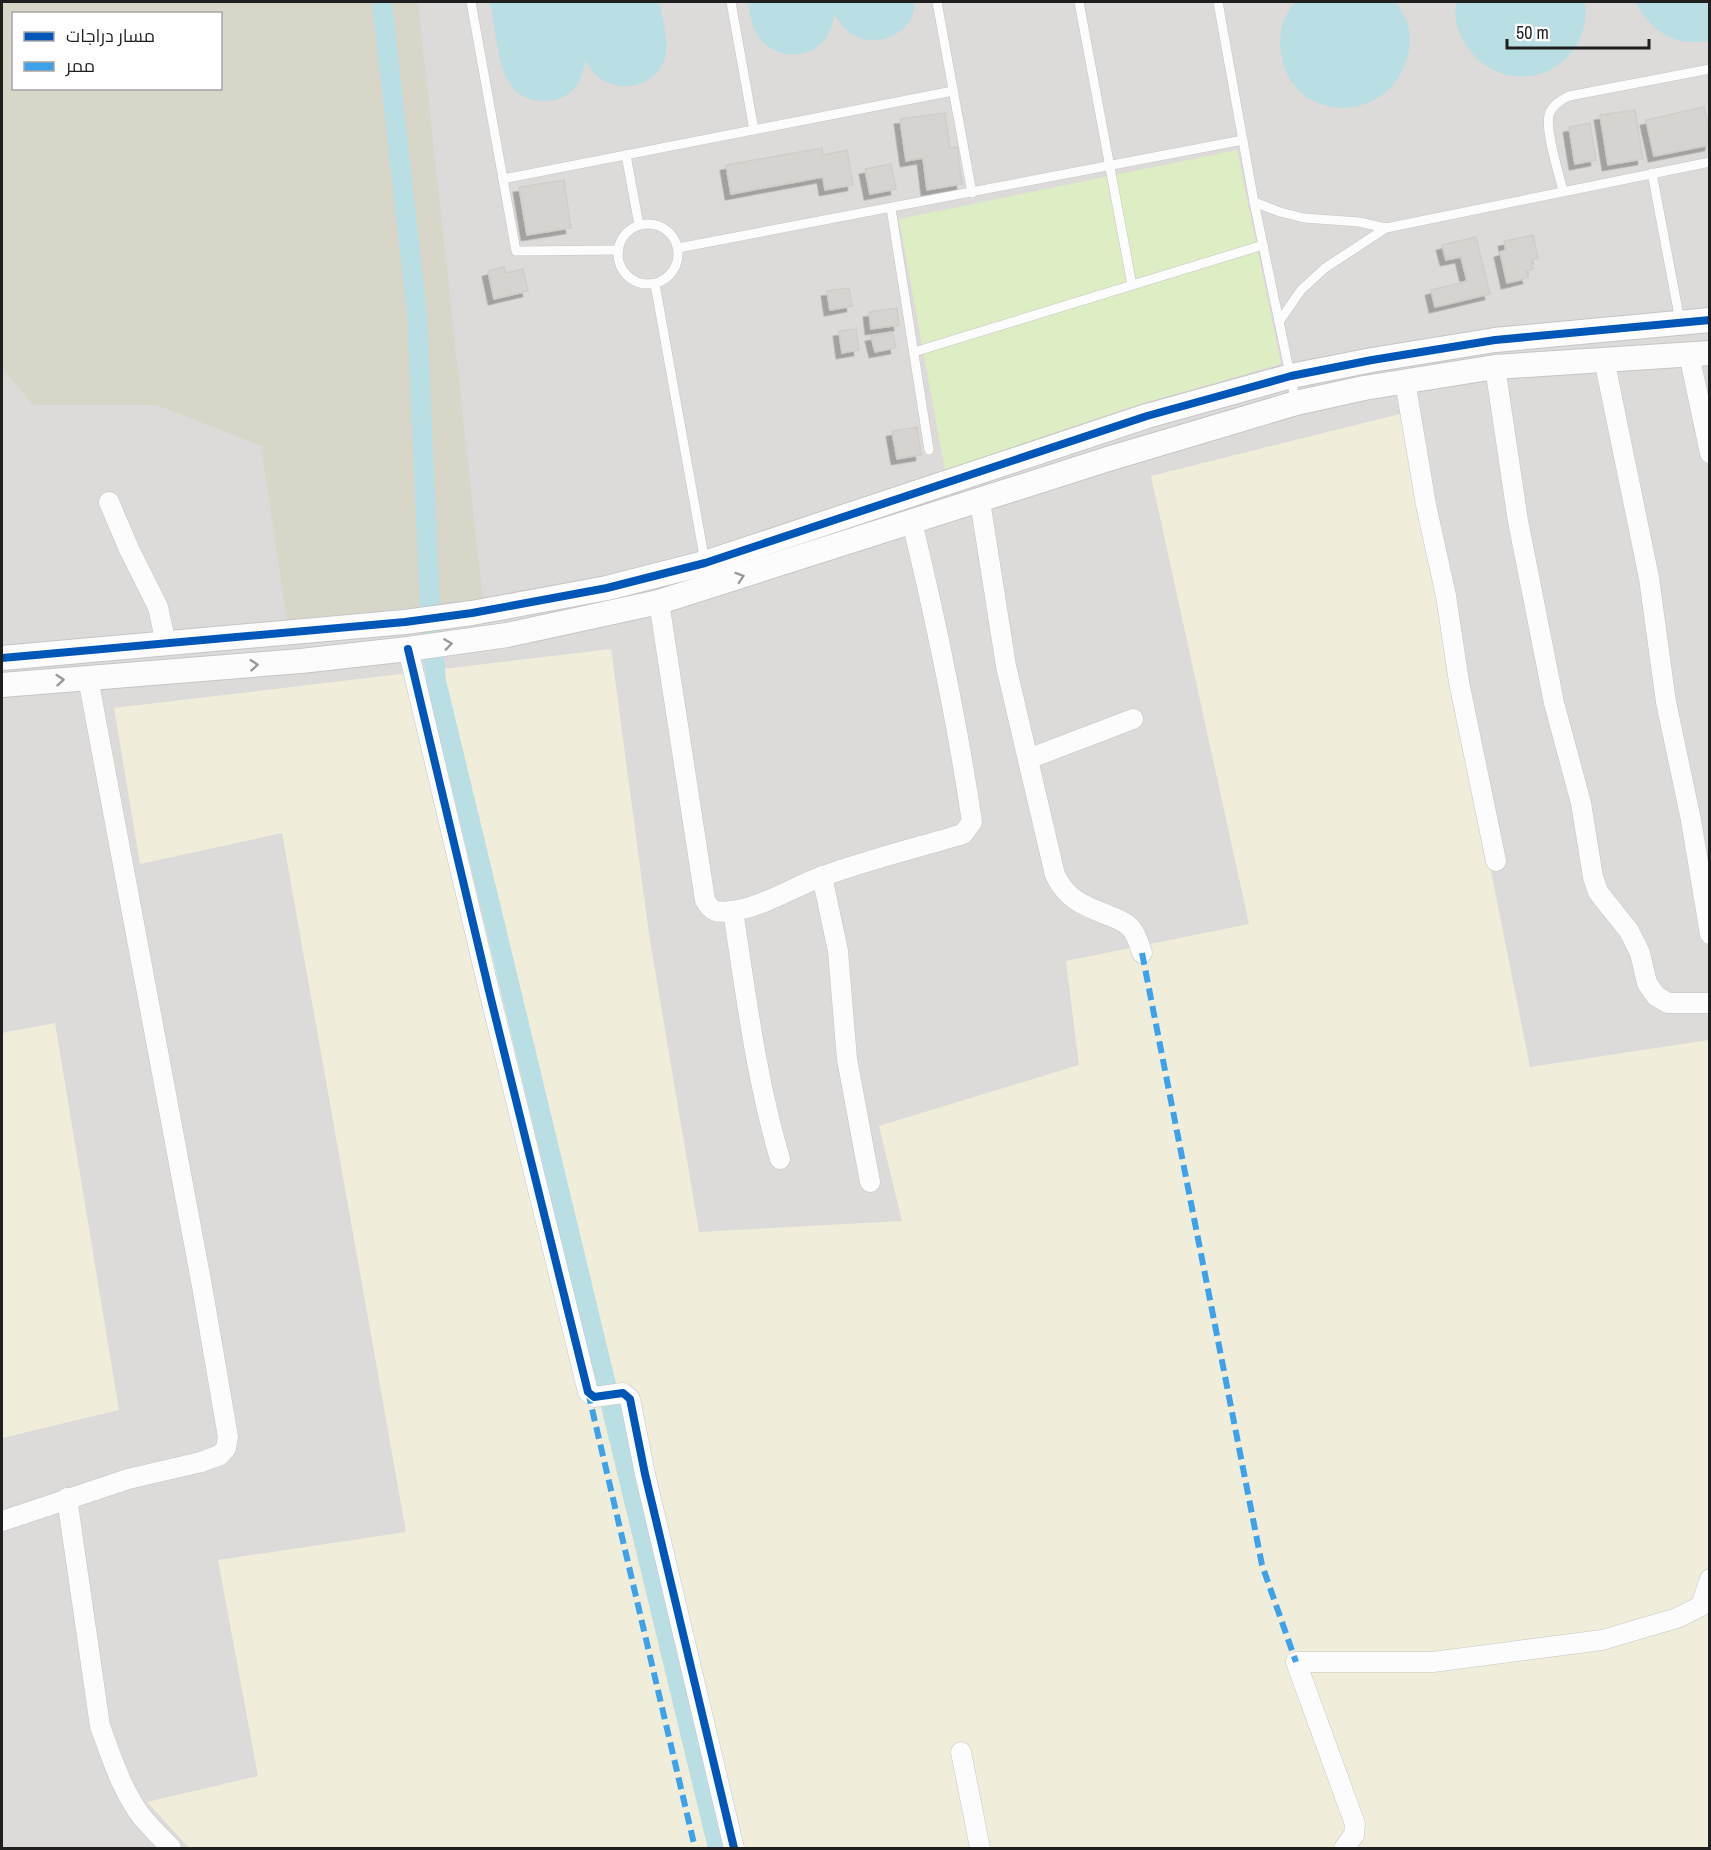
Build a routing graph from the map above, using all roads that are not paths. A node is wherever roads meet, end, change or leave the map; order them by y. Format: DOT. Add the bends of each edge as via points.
graph roads {
  1 [pos="471,2"];
  2 [pos="731,2"];
  3 [pos="937,2"];
  4 [pos="1079,2"];
  5 [pos="1218,2"];
  6 [pos="1710,69"];
  7 [pos="953,91"];
  8 [pos="754,130"];
  9 [pos="1243,140"];
  10 [pos="626,155"];
  11 [pos="1710,162"];
  12 [pos="1110,166"];
  13 [pos="1652,173"];
  14 [pos="503,179"];
  15 [pos="1563,191"];
  16 [pos="972,193"];
  17 [pos="1254,202"];
  18 [pos="891,208"];
  19 [pos="639,225"];
  20 [pos="1386,228"];
  21 [pos="1263,245"];
  22 [pos="678,248"];
  23 [pos="619,250"];
  24 [pos="655,284"];
  25 [pos="1132,285"];
  26 [pos="1710,320"];
  27 [pos="1279,322"];
  28 [pos="1680,322"];
  29 [pos="914,352"];
  30 [pos="1699,353"];
  31 [pos="1604,359"];
  32 [pos="1495,367"];
  33 [pos="1291,376"];
  34 [pos="1405,381"];
  35 [pos="1296,403"];
  36 [pos="929,450"];
  37 [pos="1710,453"];
  38 [pos="980,501"];
  39 [pos="108,502"];
  40 [pos="912,522"];
  41 [pos="708,575"];
  42 [pos="659,602"];
  43 [pos="166,644"];
  44 [pos="408,650"];
  45 [pos="2,658"];
  46 [pos="88,678"];
  47 [pos="2,685"];
  48 [pos="1133,719"];
  49 [pos="1028,759"];
  50 [pos="1496,861"];
  51 [pos="822,876"];
  52 [pos="733,911"];
  53 [pos="1710,934"];
  54 [pos="1142,953"];
  55 [pos="1710,1003"];
  56 [pos="780,1159"];
  57 [pos="870,1182"];
  58 [pos="67,1498"];
  59 [pos="2,1521"];
  60 [pos="1710,1579"];
  61 [pos="1705,1605"];
  62 [pos="961,1752"];
  63 [pos="171,1848"];
  64 [pos="735,1848"];
  65 [pos="980,1848"];
  66 [pos="1344,1848"];
  1 -- 14 [label="lane"];
  2 -- 8 [label="lane"];
  3 -- 7 [label="lane"];
  4 -- 12 [label="lane"];
  5 -- 9 [label="lane"];
  6 -- 15 [label="lane" via="1569,96 1557,102 1549,115 1549,130"];
  7 -- 8 [label="lane"];
  7 -- 16 [label="lane"];
  8 -- 10 [label="lane"];
  9 -- 12 [label="lane"];
  9 -- 17 [label="lane"];
  10 -- 14 [label="lane"];
  10 -- 19 [label="lane"];
  11 -- 13 [label="lane"];
  12 -- 16 [label="lane"];
  12 -- 25 [label="lane"];
  13 -- 15 [label="lane"];
  13 -- 28 [label="lane"];
  14 -- 23 [label="lane" via="516,251"];
  15 -- 20 [label="lane"];
  16 -- 18 [label="lane"];
  17 -- 20 [label="lane" via="1304,218"];
  17 -- 21 [label="lane"];
  18 -- 22 [label="lane"];
  18 -- 29 [label="lane"];
  19 -- 22 [label="lane" via="664,229"];
  19 -- 23 [label="lane" via="623,238"];
  20 -- 27 [label="lane" via="1325,268 1301,290"];
  21 -- 25 [label="lane"];
  21 -- 27 [label="lane"];
  22 -- 24 [label="lane" via="674,270"];
  23 -- 24 [label="lane" via="619,261 632,280"];
  24 -- 41 [label="lane"];
  25 -- 29 [label="lane"];
  26 -- 28 [label="street"];
  27 -- 33 [label="lane"];
  28 -- 33 [label="street" via="1495,340"];
  29 -- 36 [label="lane"];
  30 -- 31 [label="street"];
  30 -- 37 [label="street"];
  31 -- 32 [label="street"];
  31 -- 53 [label="street" via="1649,578 1666,702"];
  32 -- 34 [label="street"];
  32 -- 55 [label="street" via="1518,521 1554,703 1581,803 1598,892 1629,931 1640,953 1647,983 1656,996 1668,1003"];
  33 -- 35 [label="lane"];
  33 -- 41 [label="street" via="1147,416"];
  34 -- 35 [label="street"];
  34 -- 50 [label="street" via="1446,596 1458,682"];
  35 -- 38 [label="street"];
  38 -- 40 [label="street"];
  38 -- 49 [label="street" via="1006,666"];
  39 -- 43 [label="street" via="158,607"];
  41 -- 40 [label="street, one-way"];
  40 -- 51 [label="street" via="957,720 972,822 963,834"];
  41 -- 42 [label="street"];
  41 -- 43 [label="street" via="405,622"];
  44 -- 42 [label="street, one-way" via="507,635"];
  42 -- 52 [label="street" via="705,900 716,912"];
  43 -- 45 [label="street"];
  46 -- 44 [label="street, one-way"];
  44 -- 64 [label="street" via="588,1392 594,1397 609,1394 630,1399"];
  47 -- 46 [label="street, one-way"];
  46 -- 58 [label="street" via="228,1437 220,1455"];
  48 -- 49 [label="street"];
  49 -- 54 [label="street" via="1055,875 1062,890 1128,926"];
  51 -- 52 [label="street"];
  51 -- 57 [label="street" via="838,951 847,1059"];
  52 -- 56 [label="street" via="753,1044"];
  58 -- 59 [label="street"];
  58 -- 63 [label="street" via="100,1726 132,1801"];
  60 -- 61 [label="street"];
  61 -- 66 [label="street" via="1666,1622 1602,1640 1433,1662 1296,1662 1355,1824 1354,1835"];
  62 -- 65 [label="street"];
}
